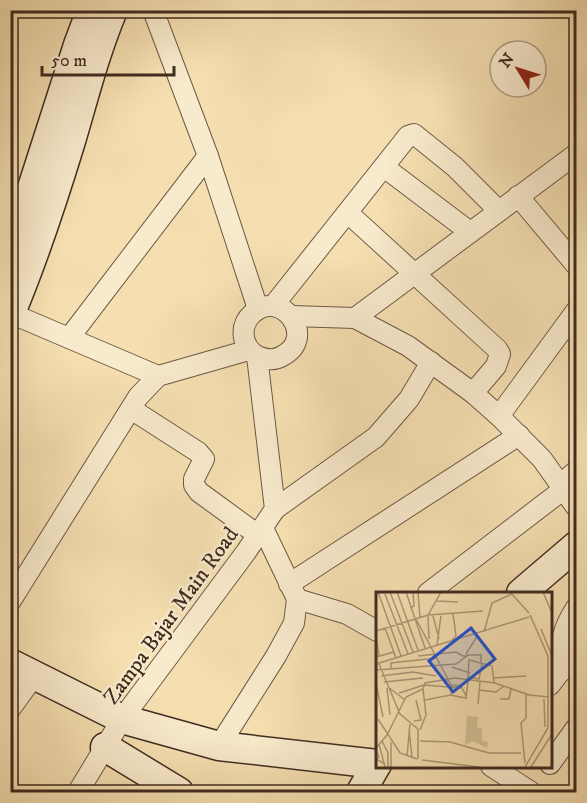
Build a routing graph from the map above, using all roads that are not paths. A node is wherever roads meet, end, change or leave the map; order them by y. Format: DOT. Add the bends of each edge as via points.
graph roads {
  1 [pos="91,10"];
  2 [pos="113,10"];
  3 [pos="153,10"];
  4 [pos="576,154"];
  5 [pos="208,156"];
  6 [pos="384,167"];
  7 [pos="518,196"];
  8 [pos="499,211"];
  9 [pos="348,213"];
  10 [pos="470,232"];
  11 [pos="10,256"];
  12 [pos="576,265"];
  13 [pos="414,273"];
  14 [pos="266,307"];
  15 [pos="576,311"];
  16 [pos="11,314"];
  17 [pos="292,316"];
  18 [pos="355,318"];
  19 [pos="69,338"];
  20 [pos="253,353"];
  21 [pos="431,362"];
  22 [pos="158,376"];
  23 [pos="473,393"];
  24 [pos="131,409"];
  25 [pos="499,416"];
  26 [pos="519,435"];
  27 [pos="576,471"];
  28 [pos="562,487"];
  29 [pos="576,507"];
  30 [pos="275,510"];
  31 [pos="260,532"];
  32 [pos="576,546"];
  33 [pos="293,591"];
  34 [pos="429,592"];
  35 [pos="521,592"];
  36 [pos="10,602"];
  37 [pos="576,608"];
  38 [pos="376,630"];
  39 [pos="576,660"];
  40 [pos="22,670"];
  41 [pos="554,679"];
  42 [pos="10,709"];
  43 [pos="122,719"];
  44 [pos="576,728"];
  45 [pos="219,746"];
  46 [pos="105,747"];
  47 [pos="551,762"];
  48 [pos="376,764"];
  49 [pos="376,766"];
  50 [pos="494,767"];
  51 [pos="548,767"];
  52 [pos="78,792"];
  53 [pos="179,792"];
  54 [pos="361,792"];
  55 [pos="530,792"];
  1 -- 11 [label="street"];
  2 -- 16 [label="street" via="96,51 34,257"];
  3 -- 5 [label="street"];
  4 -- 7 [label="street"];
  5 -- 14 [label="street"];
  5 -- 19 [label="street"];
  6 -- 8 [label="street" via="408,136 414,134 455,166"];
  6 -- 9 [label="street"];
  6 -- 10 [label="street"];
  7 -- 8 [label="street"];
  7 -- 12 [label="street"];
  8 -- 10 [label="street"];
  9 -- 13 [label="street"];
  9 -- 14 [label="street"];
  10 -- 13 [label="street"];
  13 -- 18 [label="street"];
  13 -- 23 [label="street" via="500,354 496,366"];
  14 -- 17 [label="street" via="282,308"];
  14 -- 20 [label="street" via="249,317 244,325 243,334"];
  15 -- 25 [label="street"];
  16 -- 19 [label="street"];
  17 -- 18 [label="street"];
  17 -- 20 [label="street" via="297,338 288,353 272,360"];
  18 -- 21 [label="street"];
  19 -- 22 [label="street"];
  20 -- 22 [label="street"];
  20 -- 30 [label="street"];
  21 -- 23 [label="street"];
  21 -- 30 [label="street, Zampa Bajar Main Road" via="409,399 376,437"];
  22 -- 24 [label="street"];
  23 -- 25 [label="street"];
  24 -- 31 [label="street" via="198,452 204,459 194,479 199,492"];
  24 -- 36 [label="street"];
  25 -- 26 [label="street"];
  26 -- 28 [label="street"];
  26 -- 33 [label="street"];
  27 -- 28 [label="street"];
  28 -- 29 [label="street"];
  28 -- 34 [label="street"];
  30 -- 31 [label="street, Zampa Bajar Main Road"];
  31 -- 33 [label="street"];
  31 -- 43 [label="street, Zampa Bajar Main Road"];
  32 -- 35 [label="street"];
  33 -- 38 [label="street"];
  33 -- 45 [label="street" via="294,623"];
  37 -- 41 [label="street" via="561,635"];
  39 -- 41 [label="street"];
  40 -- 42 [label="street"];
  40 -- 43 [label="street"];
  43 -- 45 [label="street"];
  43 -- 46 [label="street, Zampa Bajar Main Road"];
  44 -- 47 [label="street"];
  45 -- 48 [label="street"];
  46 -- 52 [label="street, Zampa Bajar Main Road"];
  46 -- 53 [label="street"];
  49 -- 54 [label="street"];
  50 -- 55 [label="street"];
  51 -- 55 [label="street"];
}
